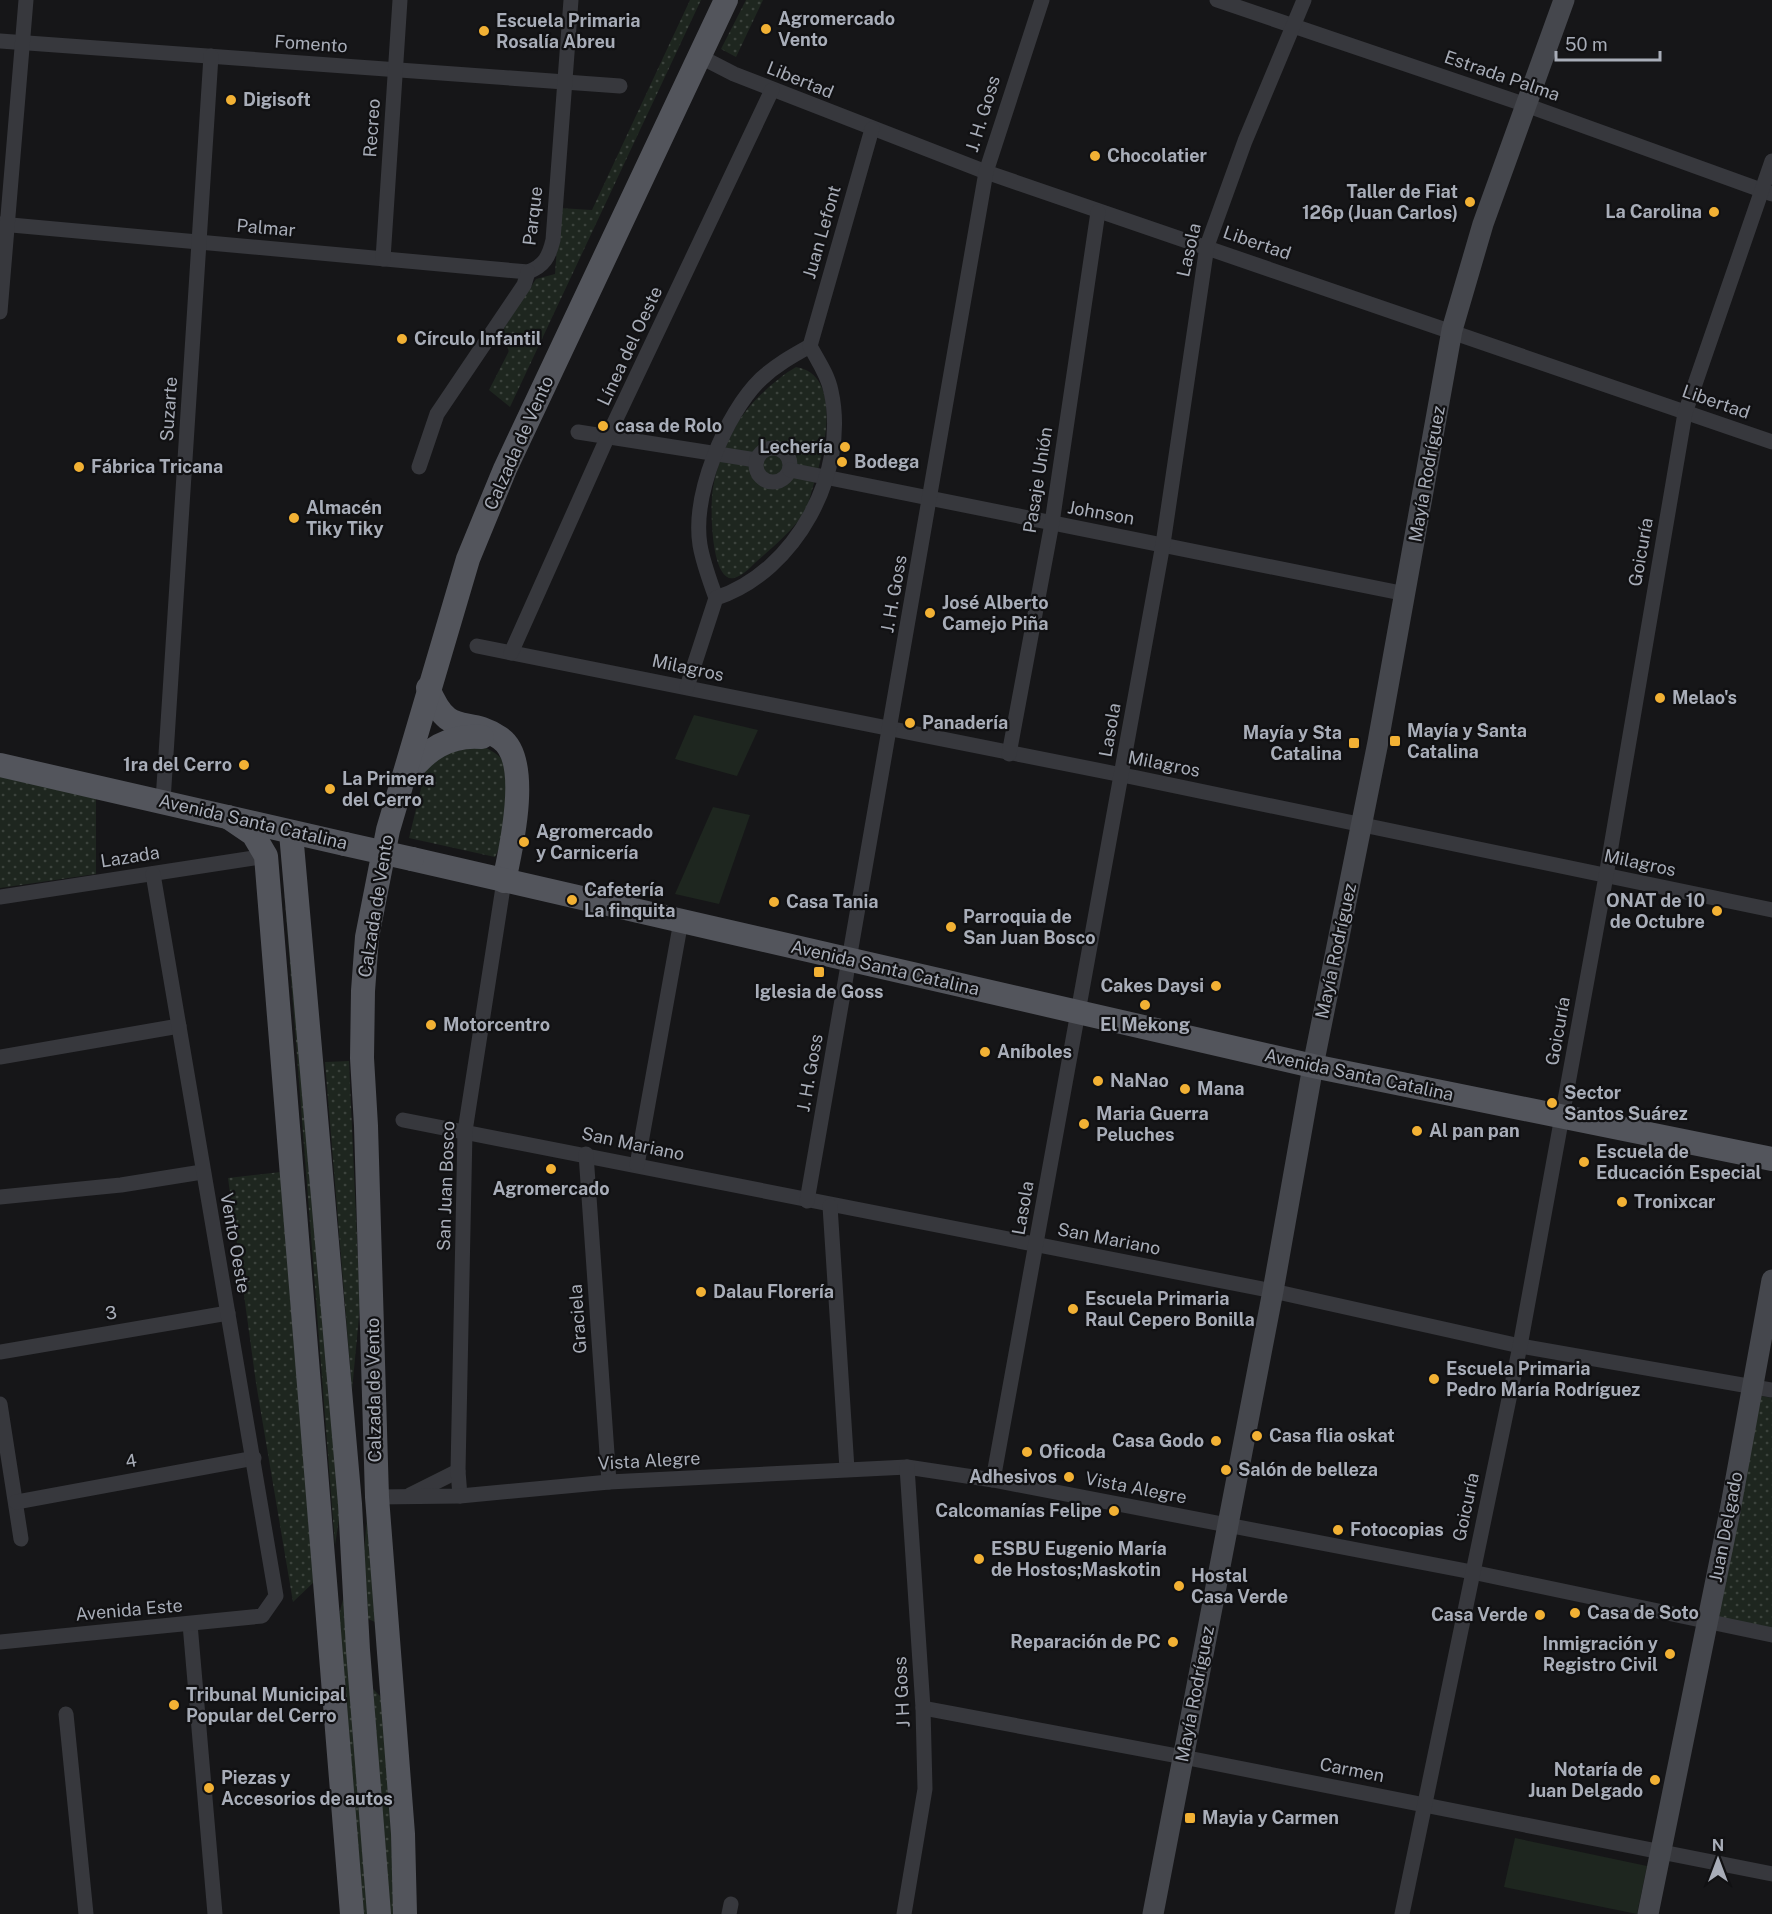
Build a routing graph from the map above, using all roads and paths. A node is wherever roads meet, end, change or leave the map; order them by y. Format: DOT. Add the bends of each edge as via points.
graph roads {
  1 [pos="26,0"];
  2 [pos="400,0"];
  3 [pos="571,0"];
  4 [pos="726,0"];
  5 [pos="1042,0"];
  6 [pos="1217,0"];
  7 [pos="1304,0"];
  8 [pos="1564,0"];
  9 [pos="1295,26"];
  10 [pos="0,41"];
  11 [pos="23,42"];
  12 [pos="212,56"];
  13 [pos="699,56"];
  14 [pos="396,70"];
  15 [pos="564,82"];
  16 [pos="620,86"];
  17 [pos="772,90"];
  18 [pos="1526,105"];
  19 [pos="872,129"];
  20 [pos="1772,161"];
  21 [pos="986,172"];
  22 [pos="1767,192"];
  23 [pos="1098,212"];
  24 [pos="4,224"];
  25 [pos="200,242"];
  26 [pos="1207,246"];
  27 [pos="383,259"];
  28 [pos="528,272"];
  29 [pos="0,312"];
  30 [pos="1452,330"];
  31 [pos="810,346"];
  32 [pos="1685,413"];
  33 [pos="578,432"];
  34 [pos="608,436"];
  35 [pos="1772,442"];
  36 [pos="716,454"];
  37 [pos="756,460"];
  38 [pos="419,467"];
  39 [pos="790,470"];
  40 [pos="826,475"];
  41 [pos="930,497"];
  42 [pos="1052,523"];
  43 [pos="1163,544"];
  44 [pos="1406,594"];
  45 [pos="716,598"];
  46 [pos="477,646"];
  47 [pos="511,653"];
  48 [pos="687,687"];
  49 [pos="428,688"];
  50 [pos="891,732"];
  51 [pos="1010,754"];
  52 [pos="0,765"];
  53 [pos="515,768"];
  54 [pos="1122,775"];
  55 [pos="400,786"];
  56 [pos="163,801"];
  57 [pos="228,817"];
  58 [pos="1362,824"];
  59 [pos="291,833"];
  60 [pos="266,856"];
  61 [pos="153,874"];
  62 [pos="1606,876"];
  63 [pos="504,881"];
  64 [pos="0,897"];
  65 [pos="1772,910"];
  66 [pos="681,921"];
  67 [pos="851,960"];
  68 [pos="1077,1012"];
  69 [pos="179,1026"];
  70 [pos="0,1057"];
  71 [pos="1312,1066"];
  72 [pos="1561,1116"];
  73 [pos="403,1120"];
  74 [pos="465,1131"];
  75 [pos="586,1154"];
  76 [pos="1772,1158"];
  77 [pos="637,1166"];
  78 [pos="202,1172"];
  79 [pos="0,1197"];
  80 [pos="807,1201"];
  81 [pos="830,1206"];
  82 [pos="1037,1245"];
  83 [pos="1772,1280"];
  84 [pos="1273,1291"];
  85 [pos="228,1312"];
  86 [pos="373,1314"];
  87 [pos="1520,1346"];
  88 [pos="0,1352"];
  89 [pos="1763,1389"];
  90 [pos="0,1404"];
  91 [pos="254,1458"];
  92 [pos="907,1467"];
  93 [pos="847,1469"];
  94 [pos="458,1471"];
  95 [pos="993,1480"];
  96 [pos="609,1482"];
  97 [pos="460,1496"];
  98 [pos="377,1497"];
  99 [pos="404,1498"];
  100 [pos="16,1502"];
  101 [pos="350,1504"];
  102 [pos="1228,1525"];
  103 [pos="21,1539"];
  104 [pos="1472,1572"];
  105 [pos="326,1597"];
  106 [pos="262,1616"];
  107 [pos="1707,1621"];
  108 [pos="190,1624"];
  109 [pos="1772,1635"];
  110 [pos="0,1642"];
  111 [pos="924,1708"];
  112 [pos="66,1714"];
  113 [pos="1183,1757"];
  114 [pos="1423,1804"];
  115 [pos="1660,1852"];
  116 [pos="1772,1874"];
  117 [pos="86,1914"];
  118 [pos="215,1914"];
  119 [pos="352,1914"];
  120 [pos="379,1914"];
  121 [pos="405,1914"];
  122 [pos="904,1914"];
  123 [pos="1153,1914"];
  124 [pos="1402,1914"];
  125 [pos="1648,1914"];
  1 -- 11 [label="street"];
  2 -- 14 [label="street, Recreo"];
  3 -- 15 [label="street, Parque"];
  4 -- 13 [label="main road, Calzada de Vento"];
  5 -- 21 [label="street, J. H. Goss"];
  6 -- 9 [label="street, Estrada Palma"];
  7 -- 9 [label="street, Lasola"];
  8 -- 18 [label="main road, Mayía Rodríguez"];
  9 -- 18 [label="street, Estrada Palma"];
  9 -- 26 [label="street, Lasola" via="1245,141"];
  10 -- 11 [label="street, Fomento"];
  11 -- 12 [label="street, Fomento"];
  11 -- 24 [label="street"];
  12 -- 14 [label="street, Fomento"];
  12 -- 25 [label="street, Suzarte"];
  13 -- 17 [label="street, Libertad"];
  13 -- 49 [label="main road, Calzada de Vento" via="505,469 468,560"];
  14 -- 15 [label="street, Fomento"];
  14 -- 27 [label="street, Recreo"];
  15 -- 16 [label="street, Fomento"];
  15 -- 28 [label="street, Parque" via="553,240 550,254 540,268"];
  17 -- 19 [label="street, Libertad"];
  17 -- 34 [label="street, Línea del Oeste"];
  18 -- 22 [label="street, Estrada Palma"];
  18 -- 30 [label="main road, Mayía Rodríguez" via="1483,225"];
  19 -- 21 [label="street, Libertad"];
  19 -- 31 [label="street, Juan Lefont"];
  20 -- 22 [label="street, Goicuría"];
  21 -- 23 [label="street, Libertad"];
  21 -- 41 [label="street, J. H. Goss"];
  22 -- 32 [label="street, Goicuría"];
  23 -- 26 [label="street, Libertad"];
  23 -- 42 [label="street, Pasaje Unión"];
  24 -- 25 [label="street, Palmar"];
  24 -- 29 [label="street"];
  25 -- 27 [label="street, Palmar"];
  25 -- 56 [label="street, Suzarte"];
  26 -- 30 [label="street, Libertad"];
  26 -- 43 [label="street, Lasola"];
  27 -- 28 [label="street, Palmar"];
  28 -- 38 [label="street, Parque" via="524,285 437,414"];
  30 -- 32 [label="street, Libertad"];
  30 -- 44 [label="main road, Mayía Rodríguez"];
  31 -- 36 [label="street" via="780,362 759,381 733,418"];
  31 -- 40 [label="street" via="828,380 835,414"];
  32 -- 35 [label="street, Libertad"];
  32 -- 62 [label="street, Goicuría"];
  33 -- 34 [label="street"];
  34 -- 36 [label="street"];
  34 -- 47 [label="street, Línea del Oeste"];
  36 -- 37 [label="street"];
  36 -- 45 [label="street" via="701,503 700,524 700,543"];
  37 -- 39 [label="street, Johnson" via="757,472 770,482 781,480"];
  37 -- 39 [label="street" via="763,451 780,449 788,456"];
  39 -- 40 [label="street, Johnson"];
  40 -- 41 [label="street, Johnson"];
  40 -- 45 [label="street" via="808,521 778,557 731,593"];
  41 -- 42 [label="street, Johnson"];
  41 -- 50 [label="street, J. H. Goss"];
  42 -- 43 [label="street, Johnson"];
  42 -- 51 [label="street, Pasaje Unión"];
  43 -- 44 [label="street, Johnson"];
  43 -- 54 [label="street, Lasola"];
  44 -- 58 [label="main road, Mayía Rodríguez"];
  45 -- 48 [label="street"];
  46 -- 47 [label="street, Milagros"];
  47 -- 48 [label="street, Milagros"];
  48 -- 50 [label="street, Milagros"];
  49 -- 53 [label="main road" via="447,719 500,738 510,750"];
  49 -- 55 [label="main road, Calzada de Vento"];
  50 -- 51 [label="street, Milagros"];
  50 -- 67 [label="street, J. H. Goss"];
  51 -- 54 [label="street, Milagros"];
  52 -- 56 [label="main road, Avenida Santa Catalina"];
  53 -- 55 [label="main road" via="493,741 470,736 456,738 429,751"];
  53 -- 63 [label="main road" via="518,788"];
  54 -- 58 [label="street, Milagros"];
  54 -- 68 [label="street, Lasola"];
  55 -- 86 [label="main road, Calzada de Vento" via="369,927 363,991 362,1058"];
  56 -- 57 [label="main road, Avenida Santa Catalina"];
  57 -- 59 [label="main road, Avenida Santa Catalina"];
  57 -- 60 [label="main road" via="253,834"];
  58 -- 62 [label="street, Milagros"];
  58 -- 71 [label="main road, Mayía Rodríguez"];
  59 -- 60 [label="main road" via="279,837"];
  59 -- 63 [label="main road, Avenida Santa Catalina, bridge"];
  59 -- 101 [label="main road, Calzada de Vento"];
  60 -- 61 [label="street, Lazada"];
  60 -- 105 [label="main road"];
  61 -- 64 [label="street, Lazada"];
  61 -- 69 [label="street, Vento Oeste"];
  62 -- 65 [label="street, Milagros"];
  62 -- 72 [label="street, Goicuría"];
  63 -- 66 [label="main road, Avenida Santa Catalina"];
  63 -- 74 [label="street, San Juan Bosco"];
  66 -- 67 [label="main road, Avenida Santa Catalina"];
  66 -- 77 [label="street"];
  67 -- 68 [label="main road, Avenida Santa Catalina"];
  67 -- 80 [label="street, J. H. Goss"];
  68 -- 71 [label="main road, Avenida Santa Catalina"];
  68 -- 82 [label="street, Lasola"];
  69 -- 70 [label="street"];
  69 -- 78 [label="street, Vento Oeste"];
  71 -- 72 [label="main road, Avenida Santa Catalina"];
  71 -- 84 [label="main road, Mayía Rodríguez"];
  72 -- 76 [label="main road, Avenida Santa Catalina"];
  72 -- 87 [label="street, Goicuría"];
  73 -- 74 [label="street, San Mariano"];
  74 -- 75 [label="street, San Mariano"];
  74 -- 94 [label="street, San Juan Bosco"];
  75 -- 77 [label="street, San Mariano"];
  75 -- 96 [label="street, Graciela"];
  77 -- 80 [label="street, San Mariano"];
  78 -- 79 [label="street"];
  78 -- 85 [label="street, Vento Oeste"];
  80 -- 81 [label="street, San Mariano"];
  81 -- 82 [label="street, San Mariano"];
  81 -- 93 [label="street"];
  82 -- 84 [label="street, San Mariano"];
  82 -- 95 [label="street, Lasola"];
  83 -- 89 [label="main road, Juan Delgado"];
  84 -- 87 [label="street, San Mariano"];
  84 -- 102 [label="main road, Mayía Rodríguez"];
  85 -- 88 [label="street, 3"];
  85 -- 91 [label="street, Vento Oeste"];
  86 -- 98 [label="main road, Calzada de Vento"];
  86 -- 101 [label="main road" via="363,1435"];
  87 -- 89 [label="street, San Mariano"];
  87 -- 104 [label="street, Goicuría"];
  89 -- 107 [label="main road, Juan Delgado"];
  90 -- 100 [label="street"];
  91 -- 100 [label="street, 4"];
  91 -- 106 [label="street, Vento Oeste" via="276,1596"];
  92 -- 93 [label="street, Vista Alegre"];
  92 -- 95 [label="street, Vista Alegre"];
  92 -- 111 [label="street, J H Goss"];
  93 -- 96 [label="street, Vista Alegre"];
  94 -- 97 [label="street, San Juan Bosco"];
  94 -- 99 [label="street"];
  95 -- 102 [label="street, Vista Alegre"];
  96 -- 97 [label="street, Vista Alegre"];
  97 -- 99 [label="street, Vista Alegre"];
  98 -- 99 [label="street, Vista Alegre"];
  98 -- 121 [label="main road, Calzada de Vento" via="402,1822"];
  100 -- 103 [label="street"];
  101 -- 105 [label="main road"];
  101 -- 120 [label="main road, Calzada de Vento"];
  102 -- 104 [label="street, Vista Alegre"];
  102 -- 113 [label="main road, Mayía Rodríguez"];
  104 -- 107 [label="street, Vista Alegre"];
  104 -- 114 [label="street, Goicuría"];
  105 -- 119 [label="main road"];
  106 -- 108 [label="street, Avenida Este"];
  107 -- 109 [label="street, Vista Alegre"];
  107 -- 115 [label="main road, Juan Delgado"];
  108 -- 110 [label="street, Avenida Este"];
  108 -- 118 [label="street"];
  111 -- 113 [label="street, Carmen"];
  111 -- 122 [label="street, J H Goss" via="925,1789"];
  112 -- 117 [label="street"];
  113 -- 114 [label="street, Carmen"];
  113 -- 123 [label="main road, Mayía Rodríguez"];
  114 -- 115 [label="street, Carmen"];
  114 -- 124 [label="street, Goicuría"];
  115 -- 116 [label="street, Carmen"];
  115 -- 125 [label="main road, Juan Delgado"];
}
